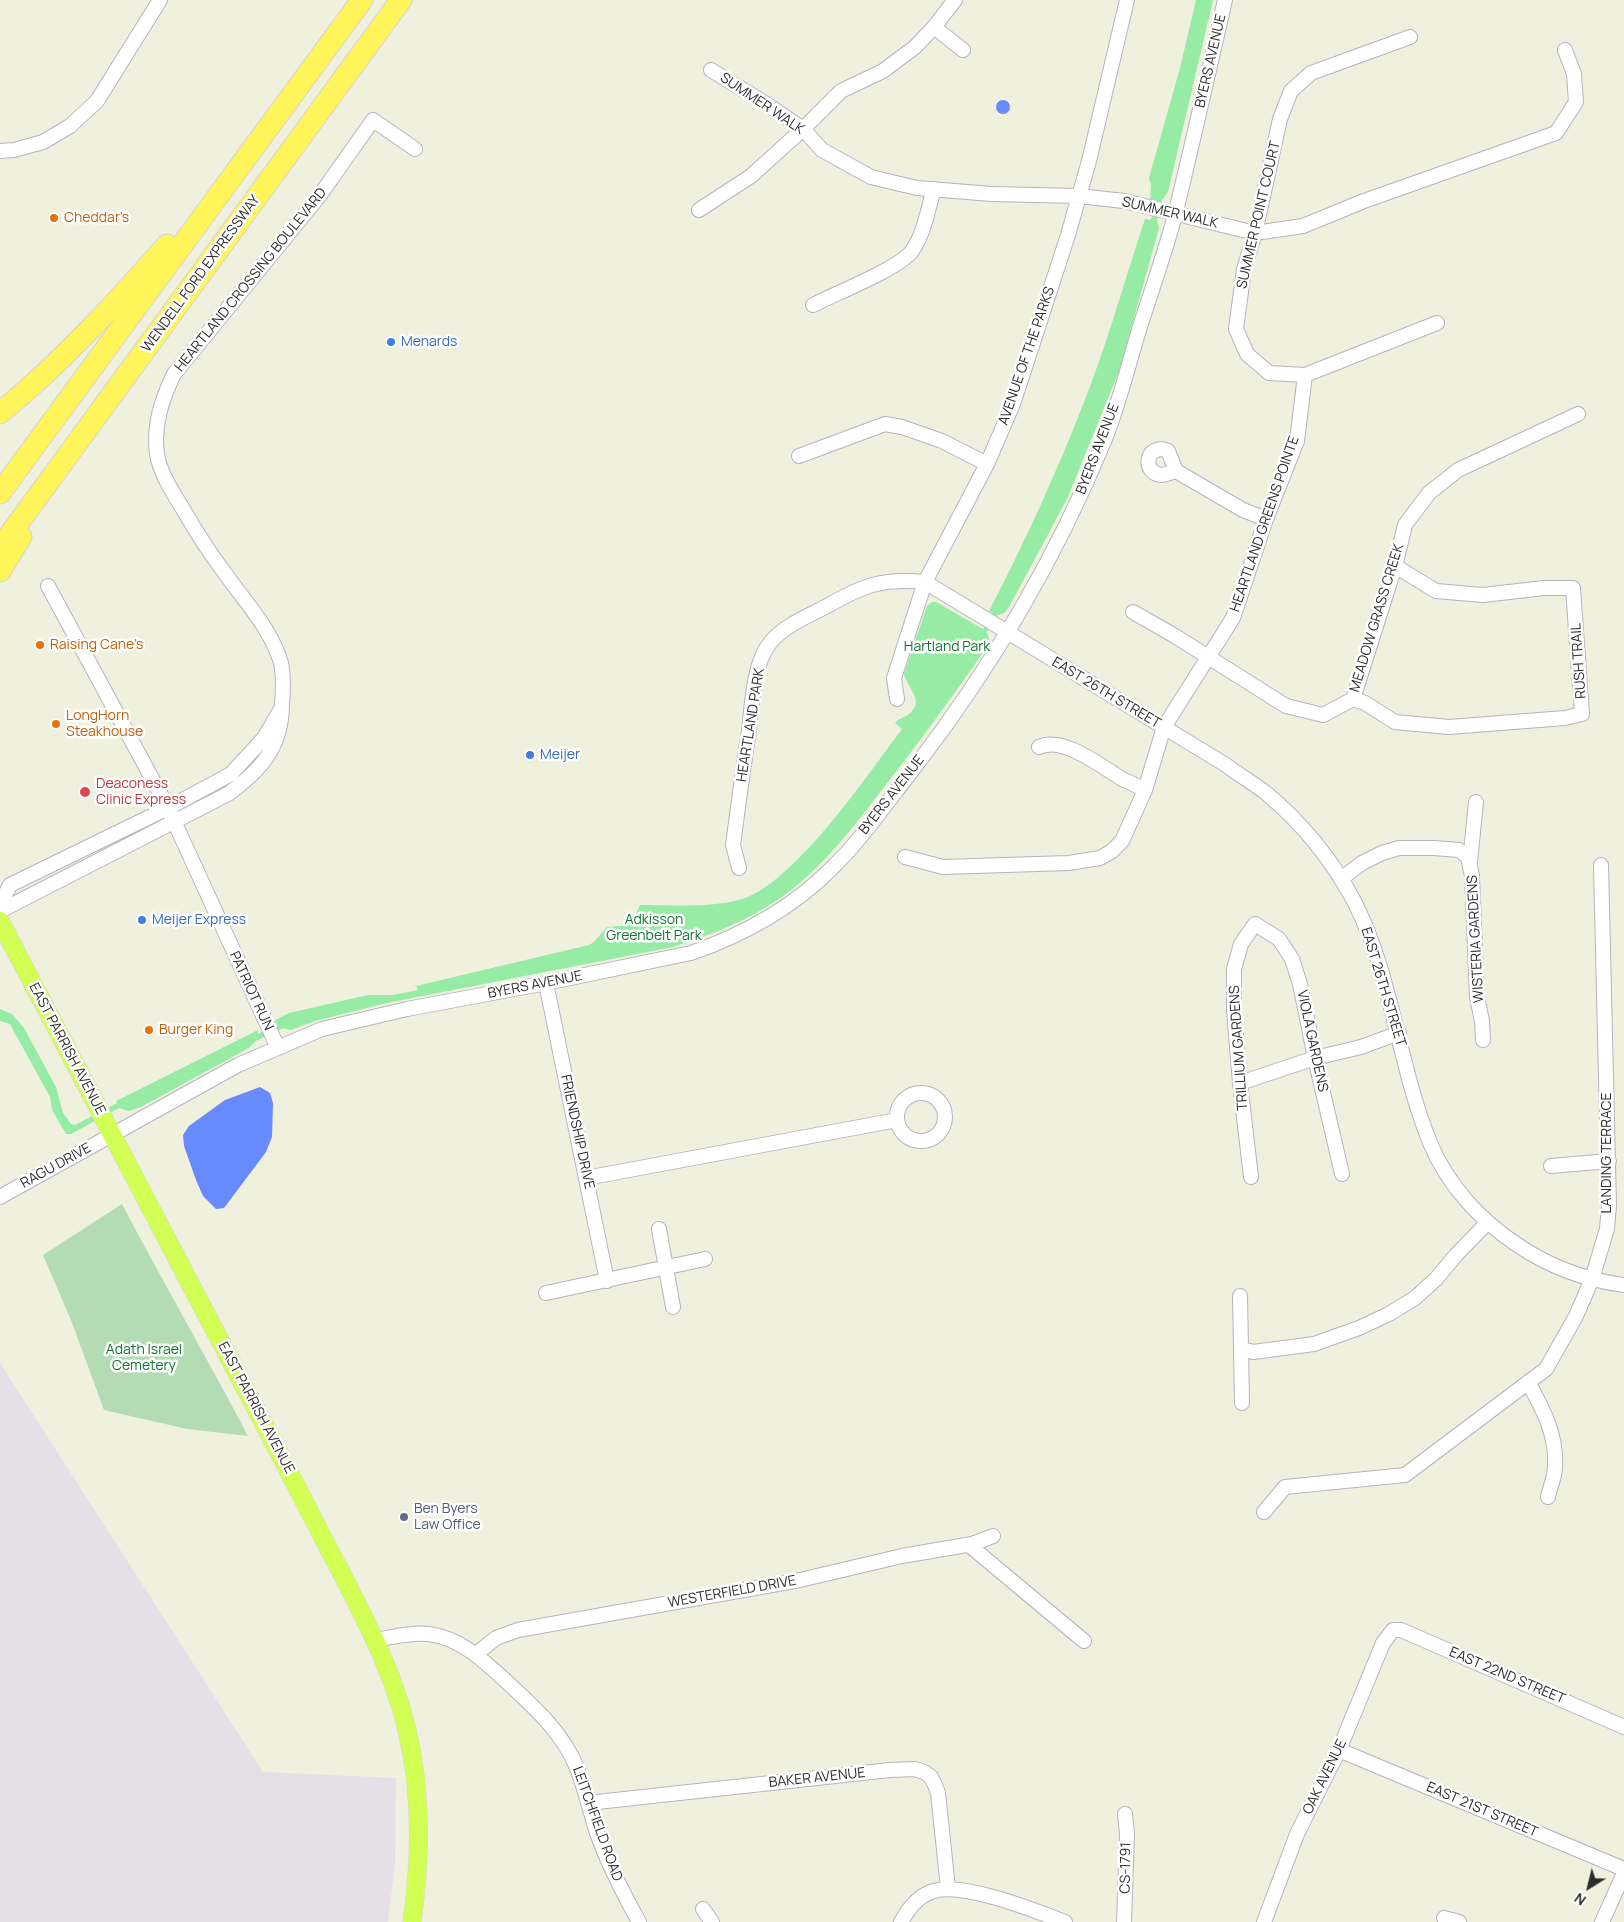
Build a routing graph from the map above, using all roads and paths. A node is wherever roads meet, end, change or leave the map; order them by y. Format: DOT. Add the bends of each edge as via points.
graph roads {
  1 [pos="160,0"];
  2 [pos="362,0"];
  3 [pos="402,0"];
  4 [pos="955,0"];
  5 [pos="1127,0"];
  6 [pos="1225,0"];
  7 [pos="934,27"];
  8 [pos="1410,37"];
  9 [pos="963,50"];
  10 [pos="1565,50"];
  11 [pos="711,70"];
  12 [pos="279,113"];
  13 [pos="803,129"];
  14 [pos="415,149"];
  15 [pos="0,151"];
  16 [pos="934,189"];
  17 [pos="1078,196"];
  18 [pos="698,210"];
  19 [pos="1175,214"];
  20 [pos="1255,233"];
  21 [pos="813,305"];
  22 [pos="1437,323"];
  23 [pos="1305,375"];
  24 [pos="110,397"];
  25 [pos="0,413"];
  26 [pos="1578,414"];
  27 [pos="799,456"];
  28 [pos="987,464"];
  29 [pos="1176,471"];
  30 [pos="0,492"];
  31 [pos="1266,519"];
  32 [pos="0,548"];
  33 [pos="1395,566"];
  34 [pos="0,571"];
  35 [pos="925,582"];
  36 [pos="48,586"];
  37 [pos="1133,612"];
  38 [pos="1008,634"];
  39 [pos="1208,656"];
  40 [pos="897,699"];
  41 [pos="1353,700"];
  42 [pos="282,707"];
  43 [pos="1164,727"];
  44 [pos="1039,747"];
  45 [pos="1145,790"];
  46 [pos="1476,802"];
  47 [pos="168,808"];
  48 [pos="174,822"];
  49 [pos="905,857"];
  50 [pos="1470,862"];
  51 [pos="1601,865"];
  52 [pos="739,868"];
  53 [pos="1341,878"];
  54 [pos="0,905"];
  55 [pos="0,911"];
  56 [pos="0,921"];
  57 [pos="1255,924"];
  58 [pos="546,983"];
  59 [pos="1399,1033"];
  60 [pos="1483,1040"];
  61 [pos="278,1048"];
  62 [pos="1315,1058"];
  63 [pos="1240,1083"];
  64 [pos="898,1120"];
  65 [pos="112,1134"];
  66 [pos="1609,1161"];
  67 [pos="1551,1166"];
  68 [pos="1342,1174"];
  69 [pos="1251,1177"];
  70 [pos="586,1178"];
  71 [pos="0,1196"];
  72 [pos="1488,1222"];
  73 [pos="659,1229"];
  74 [pos="705,1259"];
  75 [pos="667,1268"];
  76 [pos="1592,1279"];
  77 [pos="607,1281"];
  78 [pos="1624,1285"];
  79 [pos="546,1293"];
  80 [pos="1240,1296"];
  81 [pos="673,1307"];
  82 [pos="1242,1349"];
  83 [pos="1528,1382"];
  84 [pos="1242,1403"];
  85 [pos="1548,1497"];
  86 [pos="1264,1512"];
  87 [pos="993,1536"];
  88 [pos="969,1545"];
  89 [pos="1390,1633"];
  90 [pos="376,1640"];
  91 [pos="1084,1641"];
  92 [pos="476,1654"];
  93 [pos="1624,1727"];
  94 [pos="1339,1750"];
  95 [pos="588,1803"];
  96 [pos="1125,1814"];
  97 [pos="1624,1869"];
  98 [pos="1624,1873"];
  99 [pos="948,1888"];
  100 [pos="703,1909"];
  101 [pos="1444,1918"];
  102 [pos="412,1922"];
  103 [pos="639,1922"];
  104 [pos="712,1922"];
  105 [pos="901,1922"];
  106 [pos="1065,1922"];
  107 [pos="1124,1922"];
  108 [pos="1264,1922"];
  109 [pos="1459,1922"];
  110 [pos="1602,1922"];
  1 -- 15 [label="street" via="97,101 70,126 43,142"];
  2 -- 12 [label="highway"];
  3 -- 24 [label="highway, WENDELL FORD EXPRESSWAY"];
  4 -- 7 [label="street"];
  5 -- 17 [label="street, AVENUE OF THE PARKS"];
  6 -- 19 [label="street, BYERS AVENUE"];
  7 -- 9 [label="street"];
  7 -- 13 [label="street" via="915,47 883,71 841,90"];
  8 -- 20 [label="street, SUMMER POINT COURT" via="1311,73 1291,91 1280,119"];
  10 -- 20 [label="street, SUMMER WALK" via="1574,74 1576,102 1556,133 1303,226"];
  11 -- 13 [label="street, SUMMER WALK"];
  12 -- 25 [label="highway" via="91,330"];
  12 -- 30 [label="highway"];
  13 -- 16 [label="street, SUMMER WALK" via="822,150 864,174"];
  13 -- 18 [label="street" via="751,176"];
  14 -- 42 [label="street, HEARTLAND CROSSING BOULEVARD" via="373,120 320,196 174,374 162,399 157,423 157,455 163,471 190,521 276,647 281,665"];
  16 -- 17 [label="street, SUMMER WALK"];
  16 -- 21 [label="street" via="911,253 893,266"];
  17 -- 19 [label="street, SUMMER WALK" via="1124,201"];
  17 -- 28 [label="street, AVENUE OF THE PARKS" via="1012,404"];
  19 -- 20 [label="street, SUMMER WALK"];
  19 -- 38 [label="street, BYERS AVENUE" via="1106,435 1047,566"];
  20 -- 23 [label="street, SUMMER POINT COURT" via="1244,269 1236,330 1247,354 1269,374"];
  22 -- 23 [label="street, SUMMER POINT COURT"];
  23 -- 31 [label="street, HEARTLAND GREENS POINTE" via="1297,441"];
  24 -- 32 [label="highway, WENDELL FORD EXPRESSWAY"];
  24 -- 34 [label="highway"];
  26 -- 33 [label="street, MEADOW GRASS CREEK" via="1458,470 1429,494 1405,525"];
  27 -- 28 [label="street" via="886,424 902,426 942,441"];
  28 -- 35 [label="street, AVENUE OF THE PARKS"];
  29 -- 31 [label="street" via="1243,510"];
  31 -- 39 [label="street, HEARTLAND GREENS POINTE" via="1233,618"];
  33 -- 41 [label="street, MEADOW GRASS CREEK"];
  33 -- 41 [label="street, RUSH TRAIL" via="1436,591 1483,595 1573,588 1582,714 1449,727 1395,722 1365,703"];
  35 -- 38 [label="street, HEARTLAND PARK"];
  35 -- 40 [label="street, AVENUE OF THE PARKS" via="894,678"];
  35 -- 52 [label="street, HEARTLAND PARK" via="880,582 849,593 780,633 770,643 763,654 755,684 733,845"];
  36 -- 47 [label="street, PATRIOT RUN"];
  37 -- 39 [label="street, MEADOW GRASS CREEK"];
  38 -- 43 [label="street, EAST 26TH STREET"];
  38 -- 58 [label="street, BYERS AVENUE" via="944,729 866,829 834,867 797,899 756,924 691,953"];
  39 -- 41 [label="street, MEADOW GRASS CREEK" via="1286,706 1323,715"];
  39 -- 43 [label="street, HEARTLAND GREENS POINTE"];
  42 -- 47 [label="street" via="264,738 231,774"];
  42 -- 48 [label="street, HEARTLAND CROSSING BOULEVARD" via="280,732 262,764 228,794"];
  43 -- 45 [label="street, HEARTLAND GREENS POINTE"];
  43 -- 53 [label="street, EAST 26TH STREET" via="1266,793 1316,843"];
  44 -- 45 [label="street" via="1046,744 1076,751"];
  45 -- 49 [label="street, HEARTLAND GREENS POINTE" via="1122,841 1100,858 1069,863 943,867"];
  46 -- 50 [label="street"];
  47 -- 48 [label="street, PATRIOT RUN"];
  47 -- 54 [label="street" via="10,885"];
  48 -- 55 [label="street, HEARTLAND CROSSING BOULEVARD"];
  48 -- 61 [label="street, PATRIOT RUN"];
  50 -- 53 [label="street, WISTERIA GARDENS" via="1459,850 1399,848 1362,863"];
  50 -- 60 [label="street, WISTERIA GARDENS" via="1477,997"];
  51 -- 66 [label="street, LANDING TERRACE"];
  53 -- 59 [label="street, EAST 26TH STREET" via="1374,948"];
  56 -- 65 [label="main road, EAST PARRISH AVENUE"];
  57 -- 62 [label="street, VIOLA GARDENS" via="1279,939 1292,959"];
  57 -- 63 [label="street, TRILLIUM GARDENS" via="1241,944 1234,969"];
  58 -- 61 [label="street, BYERS AVENUE" via="322,1029"];
  58 -- 70 [label="street, FRIENDSHIP DRIVE"];
  59 -- 62 [label="street" via="1361,1048"];
  59 -- 72 [label="street, EAST 26TH STREET" via="1415,1101 1432,1146 1457,1188"];
  61 -- 65 [label="street, BYERS AVENUE" via="238,1065"];
  62 -- 63 [label="street"];
  62 -- 68 [label="street, VIOLA GARDENS"];
  63 -- 69 [label="street, TRILLIUM GARDENS"];
  64 -- 70 [label="street"];
  65 -- 71 [label="street, RAGU DRIVE"];
  65 -- 90 [label="main road, EAST PARRISH AVENUE"];
  66 -- 67 [label="street"];
  66 -- 76 [label="street, LANDING TERRACE" via="1607,1229"];
  70 -- 77 [label="street, FRIENDSHIP DRIVE"];
  72 -- 76 [label="street, EAST 26TH STREET" via="1548,1264"];
  72 -- 82 [label="street" via="1436,1279 1415,1298 1389,1314 1314,1344 1253,1352"];
  73 -- 75 [label="street"];
  74 -- 75 [label="street"];
  75 -- 77 [label="street"];
  75 -- 81 [label="street"];
  76 -- 78 [label="street, EAST 26TH STREET"];
  76 -- 83 [label="street, LANDING TERRACE" via="1576,1316 1546,1369"];
  77 -- 79 [label="street"];
  80 -- 82 [label="street"];
  82 -- 84 [label="street"];
  83 -- 85 [label="street" via="1544,1411 1553,1437 1556,1467"];
  83 -- 86 [label="street, LANDING TERRACE" via="1405,1475 1285,1487"];
  87 -- 88 [label="street, WESTERFIELD DRIVE"];
  88 -- 91 [label="street"];
  88 -- 92 [label="street, WESTERFIELD DRIVE" via="902,1556 800,1580 518,1630 496,1638"];
  89 -- 93 [label="street, EAST 22ND STREET" via="1401,1630"];
  89 -- 94 [label="street, OAK AVENUE"];
  90 -- 92 [label="street, LEITCHFIELD ROAD" via="429,1634 452,1640"];
  90 -- 102 [label="main road, EAST PARRISH AVENUE" via="400,1704 416,1780 419,1845"];
  92 -- 95 [label="street, LEITCHFIELD ROAD" via="552,1726 577,1767"];
  94 -- 97 [label="street, EAST 21ST STREET"];
  94 -- 108 [label="street, OAK AVENUE" via="1297,1834"];
  95 -- 99 [label="street, BAKER AVENUE" via="914,1769 931,1777 938,1793"];
  95 -- 103 [label="street, LEITCHFIELD ROAD" via="612,1871"];
  96 -- 107 [label="street, CS-1791"];
  98 -- 110 [label="street"];
  99 -- 105 [label="street" via="928,1893 912,1905"];
  99 -- 106 [label="street" via="985,1895"];
  100 -- 104 [label="street"];
  101 -- 109 [label="street"];
}
